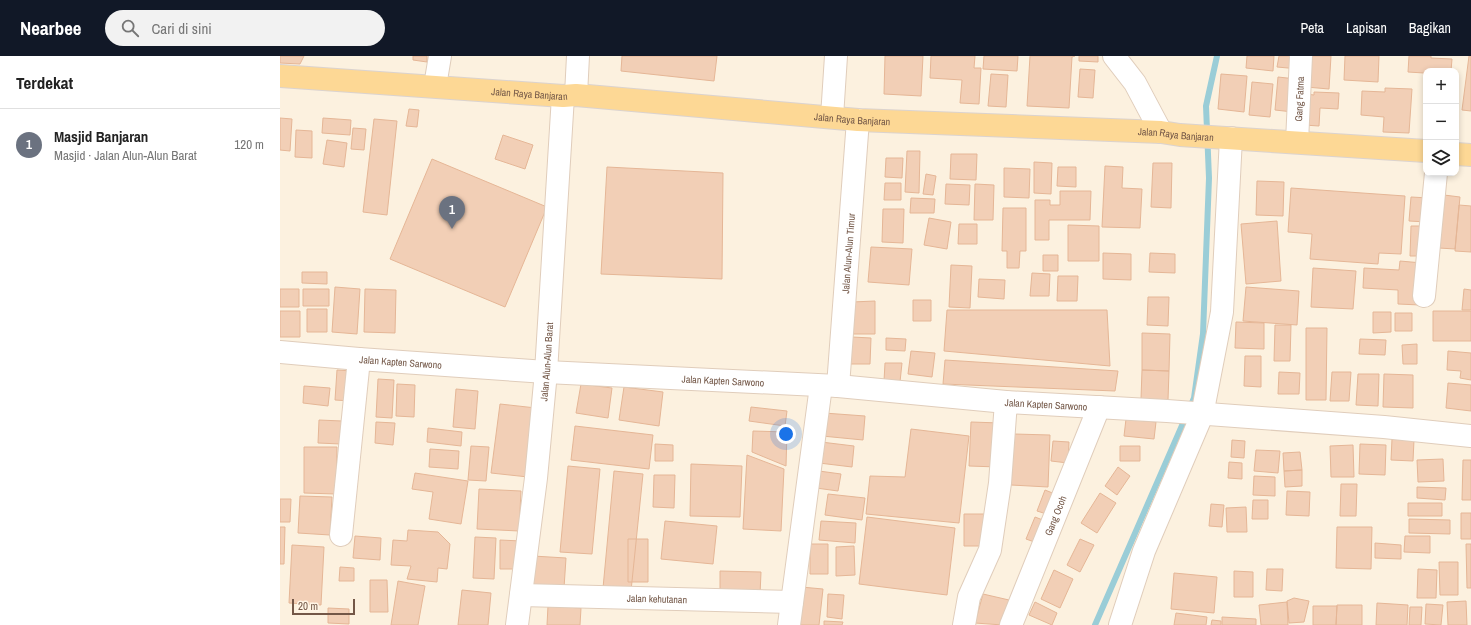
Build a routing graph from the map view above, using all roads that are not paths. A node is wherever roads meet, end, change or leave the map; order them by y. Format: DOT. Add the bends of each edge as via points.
graph roads {
  1 [pos="440,56"];
  2 [pos="578,56"];
  3 [pos="836,56"];
  4 [pos="1114,56"];
  5 [pos="1301,56"];
  6 [pos="280,76"];
  7 [pos="435,86"];
  8 [pos="570,96"];
  9 [pos="832,117"];
  10 [pos="858,120"];
  11 [pos="1171,134"];
  12 [pos="1225,137"];
  13 [pos="1297,142"];
  14 [pos="1423,151"];
  15 [pos="1459,154"];
  16 [pos="1471,155"];
  17 [pos="1436,176"];
  18 [pos="1424,296"];
  19 [pos="280,352"];
  20 [pos="359,359"];
  21 [pos="546,372"];
  22 [pos="830,386"];
  23 [pos="1006,402"];
  24 [pos="1099,407"];
  25 [pos="1195,414"];
  26 [pos="1471,436"];
  27 [pos="341,535"];
  28 [pos="521,595"];
  29 [pos="792,602"];
  30 [pos="517,625"];
  31 [pos="788,625"];
  32 [pos="964,625"];
  33 [pos="1011,625"];
  34 [pos="1120,625"];
  1 -- 7 [label="street"];
  2 -- 8 [label="street, Jalan Alun-Alun Barat"];
  3 -- 9 [label="street"];
  4 -- 11 [label="street"];
  5 -- 13 [label="street, Gang Fatma"];
  6 -- 7 [label="main road, Jalan Raya Banjaran"];
  7 -- 8 [label="main road, Jalan Raya Banjaran"];
  8 -- 9 [label="main road, Jalan Raya Banjaran"];
  8 -- 21 [label="street, Jalan Alun-Alun Barat"];
  9 -- 10 [label="main road, Jalan Raya Banjaran"];
  10 -- 11 [label="main road, Jalan Raya Banjaran"];
  10 -- 22 [label="street, Jalan Alun-Alun Timur"];
  11 -- 12 [label="main road, Jalan Raya Banjaran"];
  12 -- 13 [label="main road, Jalan Raya Banjaran"];
  12 -- 25 [label="street" via="1222,312"];
  13 -- 14 [label="main road, Jalan Raya Banjaran"];
  15 -- 16 [label="main road"];
  17 -- 18 [label="street"];
  19 -- 20 [label="street, Jalan Kapten Sarwono"];
  20 -- 21 [label="street, Jalan Kapten Sarwono"];
  20 -- 27 [label="street"];
  21 -- 22 [label="street, Jalan Kapten Sarwono"];
  21 -- 28 [label="street, Jalan Alun-Alun Barat"];
  22 -- 23 [label="street, Jalan Kapten Sarwono"];
  22 -- 29 [label="street"];
  23 -- 24 [label="street, Jalan Kapten Sarwono"];
  23 -- 32 [label="street" via="1000,483 990,550 969,597"];
  24 -- 25 [label="street, Jalan Kapten Sarwono"];
  24 -- 33 [label="street, Gang Ocoh"];
  25 -- 26 [label="street, Jalan Kapten Sarwono" via="1384,427"];
  25 -- 34 [label="street" via="1144,551"];
  28 -- 29 [label="street, Jalan kehutanan"];
  28 -- 30 [label="street, Jalan Alun-Alun Barat"];
  29 -- 31 [label="street"];
}
